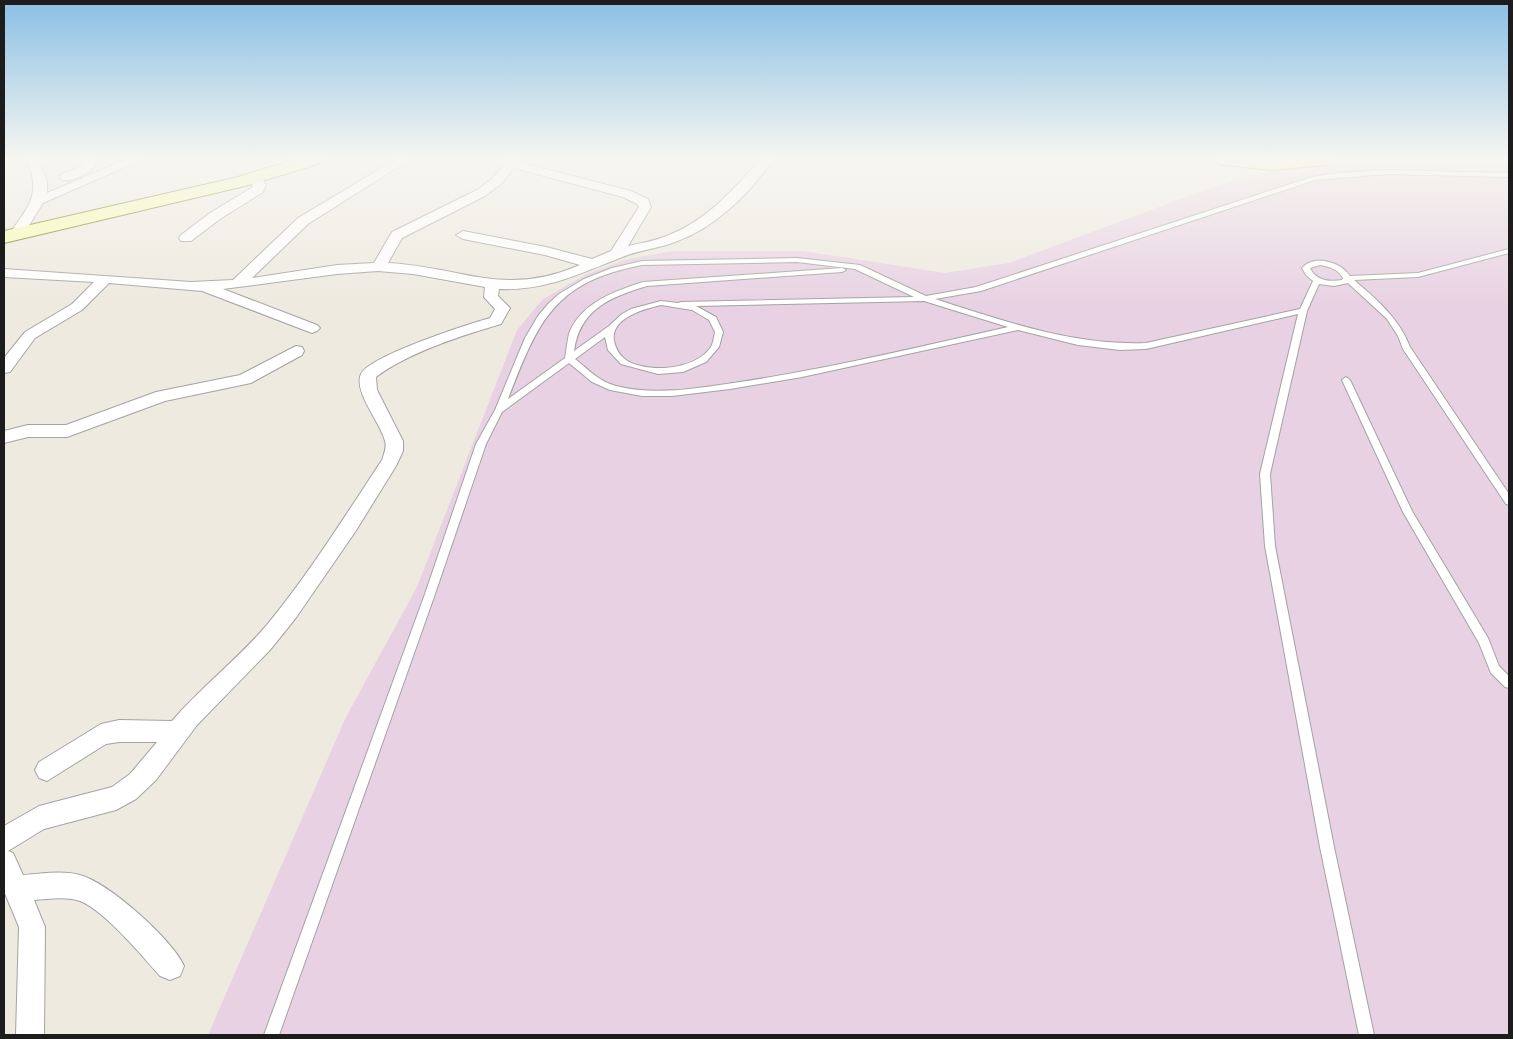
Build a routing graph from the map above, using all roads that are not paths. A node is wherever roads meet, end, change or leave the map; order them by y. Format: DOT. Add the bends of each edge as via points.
graph roads {
  1 [pos="30,208"];
  2 [pos="130,208"];
  3 [pos="227,208"];
  4 [pos="324,208"];
  5 [pos="450,208"];
  6 [pos="644,208"];
  7 [pos="723,208"];
  8 [pos="1222,208"];
  9 [pos="11,234"];
  10 [pos="463,235"];
  11 [pos="186,238"];
  12 [pos="1509,251"];
  13 [pos="616,254"];
  14 [pos="594,264"];
  15 [pos="379,267"];
  16 [pos="860,268"];
  17 [pos="4,273"];
  18 [pos="1346,278"];
  19 [pos="105,279"];
  20 [pos="1317,280"];
  21 [pos="237,284"];
  22 [pos="493,284"];
  23 [pos="204,286"];
  24 [pos="925,298"];
  25 [pos="681,304"];
  26 [pos="1303,311"];
  27 [pos="612,327"];
  28 [pos="312,328"];
  29 [pos="1019,328"];
  30 [pos="296,351"];
  31 [pos="569,359"];
  32 [pos="4,368"];
  33 [pos="1346,380"];
  34 [pos="499,410"];
  35 [pos="4,437"];
  36 [pos="1509,502"];
  37 [pos="1509,683"];
  38 [pos="178,732"];
  39 [pos="47,770"];
  40 [pos="4,840"];
  41 [pos="4,862"];
  42 [pos="16,888"];
  43 [pos="170,966"];
  44 [pos="30,1035"];
  45 [pos="271,1035"];
  46 [pos="1367,1035"];
  1 -- 9 [label="street"];
  2 -- 9 [label="street"];
  3 -- 11 [label="street"];
  4 -- 21 [label="street" via="303,221"];
  5 -- 15 [label="street" via="397,235"];
  6 -- 13 [label="street"];
  7 -- 13 [label="street" via="707,221 674,238"];
  8 -- 24 [label="lane" via="978,289"];
  10 -- 14 [label="street" via="529,247"];
  12 -- 18 [label="lane" via="1418,275"];
  13 -- 14 [label="street"];
  14 -- 22 [label="street" via="543,283"];
  15 -- 21 [label="street"];
  15 -- 22 [label="street"];
  16 -- 24 [label="lane"];
  16 -- 31 [label="lane" via="646,284 623,290 597,303 575,329"];
  16 -- 34 [label="lane" via="797,260 642,263 610,270 570,290 543,315"];
  17 -- 19 [label="street"];
  18 -- 20 [label="lane" via="1340,284"];
  18 -- 20 [label="lane" via="1342,270 1328,264 1308,265 1307,272"];
  18 -- 36 [label="lane" via="1380,307"];
  19 -- 23 [label="street"];
  19 -- 32 [label="street" via="77,307 30,335"];
  20 -- 26 [label="lane"];
  21 -- 23 [label="street"];
  22 -- 38 [label="street" via="491,297 503,308 496,321 466,329 384,363 368,375 369,390 394,442 390,461 272,633"];
  23 -- 28 [label="street"];
  24 -- 25 [label="lane"];
  24 -- 29 [label="lane"];
  25 -- 27 [label="lane" via="640,307"];
  25 -- 27 [label="lane" via="700,309 713,318 720,331 718,344 708,357 691,367 647,371 627,364 614,354 609,341"];
  26 -- 29 [label="lane" via="1146,346 1120,347 1078,342"];
  26 -- 46 [label="lane" via="1265,474 1270,546 1327,847"];
  27 -- 31 [label="lane"];
  29 -- 31 [label="lane" via="841,368 760,382 656,394 612,388"];
  30 -- 35 [label="street" via="244,379 162,396 66,432 28,431"];
  31 -- 34 [label="lane"];
  33 -- 37 [label="lane" via="1408,512 1484,641 1495,669"];
  34 -- 45 [label="lane" via="481,444"];
  38 -- 39 [label="street" via="119,731 102,735"];
  38 -- 40 [label="street" via="145,776 128,792 39,818"];
  41 -- 42 [label="street"];
  42 -- 43 [label="street" via="69,887 86,890 101,899"];
  42 -- 44 [label="street" via="32,927"];
}
